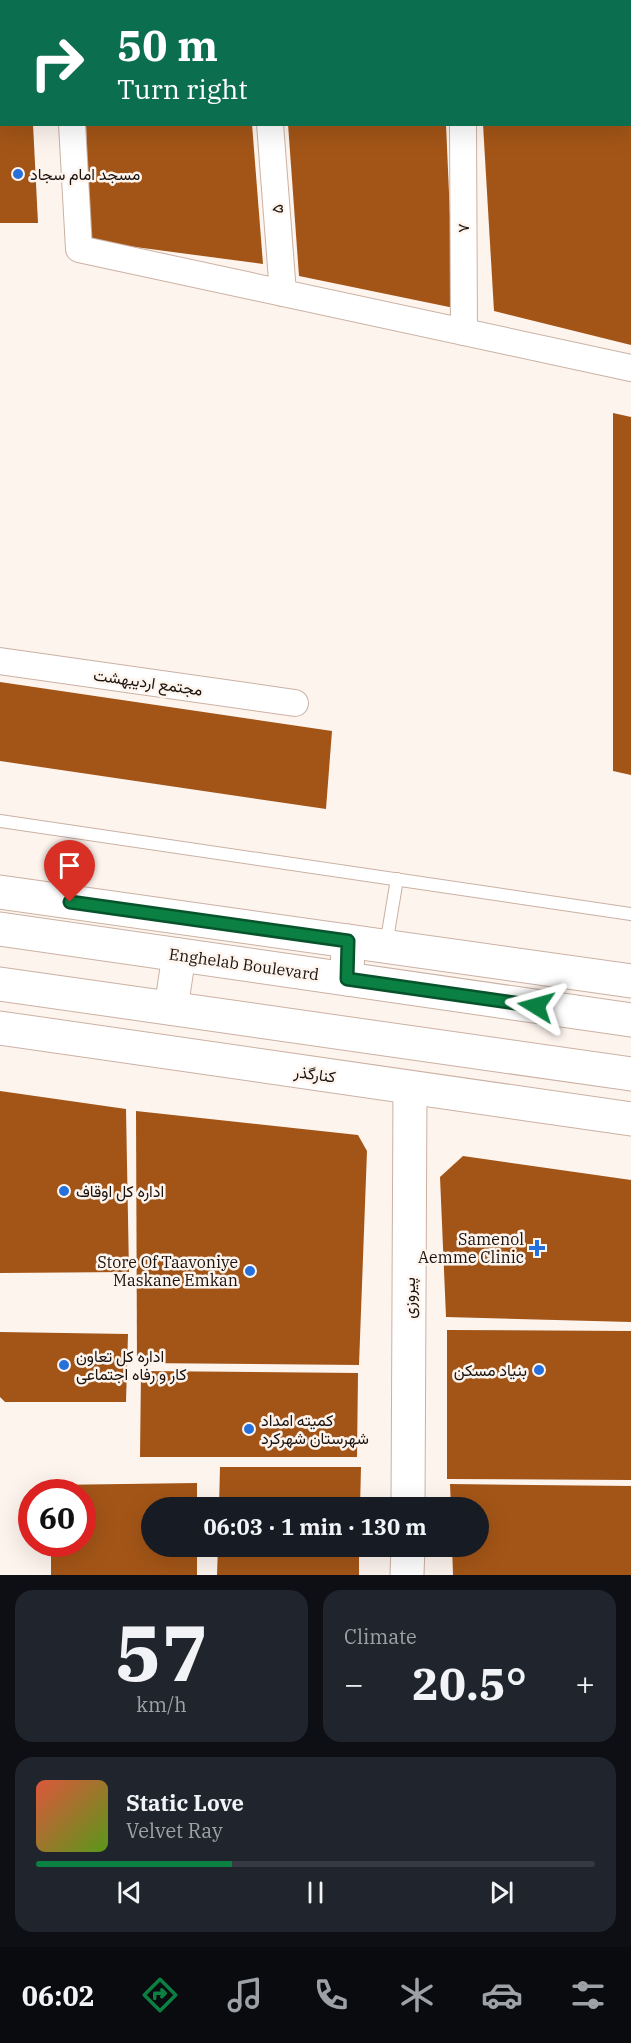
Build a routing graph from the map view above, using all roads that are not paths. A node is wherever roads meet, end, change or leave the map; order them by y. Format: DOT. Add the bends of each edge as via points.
graph roads {
  1 [pos="72,126"];
  2 [pos="270,126"];
  3 [pos="463,126"];
  4 [pos="283,293"];
  5 [pos="464,332"];
  6 [pos="631,368"];
  7 [pos="0,661"];
  8 [pos="295,703"];
  9 [pos="0,821"];
  10 [pos="397,879"];
  11 [pos="0,892"];
  12 [pos="631,914"];
  13 [pos="0,929"];
  14 [pos="348,941"];
  15 [pos="386,946"];
  16 [pos="179,955"];
  17 [pos="347,979"];
  18 [pos="631,981"];
  19 [pos="0,984"];
  20 [pos="171,1008"];
  21 [pos="631,1020"];
  22 [pos="0,1028"];
  23 [pos="631,1074"];
  24 [pos="410,1088"];
  25 [pos="631,1119"];
  26 [pos="408,1497"];
  27 [pos="408,1557"];
  28 [pos="407,1575"];
  1 -- 4 [label="street" via="79,249"];
  2 -- 4 [label="street, ۵"];
  3 -- 5 [label="street, ۷"];
  4 -- 5 [label="street"];
  5 -- 6 [label="street"];
  7 -- 8 [label="street, مجتمع اردیبهشت"];
  9 -- 10 [label="lane"];
  10 -- 12 [label="lane"];
  10 -- 15 [label="lane"];
  11 -- 14 [label="main road"];
  13 -- 16 [label="main road, Enghelab Boulevard"];
  14 -- 15 [label="main road"];
  14 -- 17 [label="main road"];
  15 -- 18 [label="main road"];
  16 -- 17 [label="main road, Enghelab Boulevard"];
  16 -- 20 [label="main road"];
  17 -- 21 [label="main road, Enghelab Boulevard"];
  19 -- 20 [label="main road"];
  20 -- 23 [label="main road"];
  22 -- 24 [label="main road, کنارگذر"];
  24 -- 25 [label="main road, کنارگذر"];
  24 -- 26 [label="main road, پیروزی"];
  27 -- 28 [label="main road"];
}
